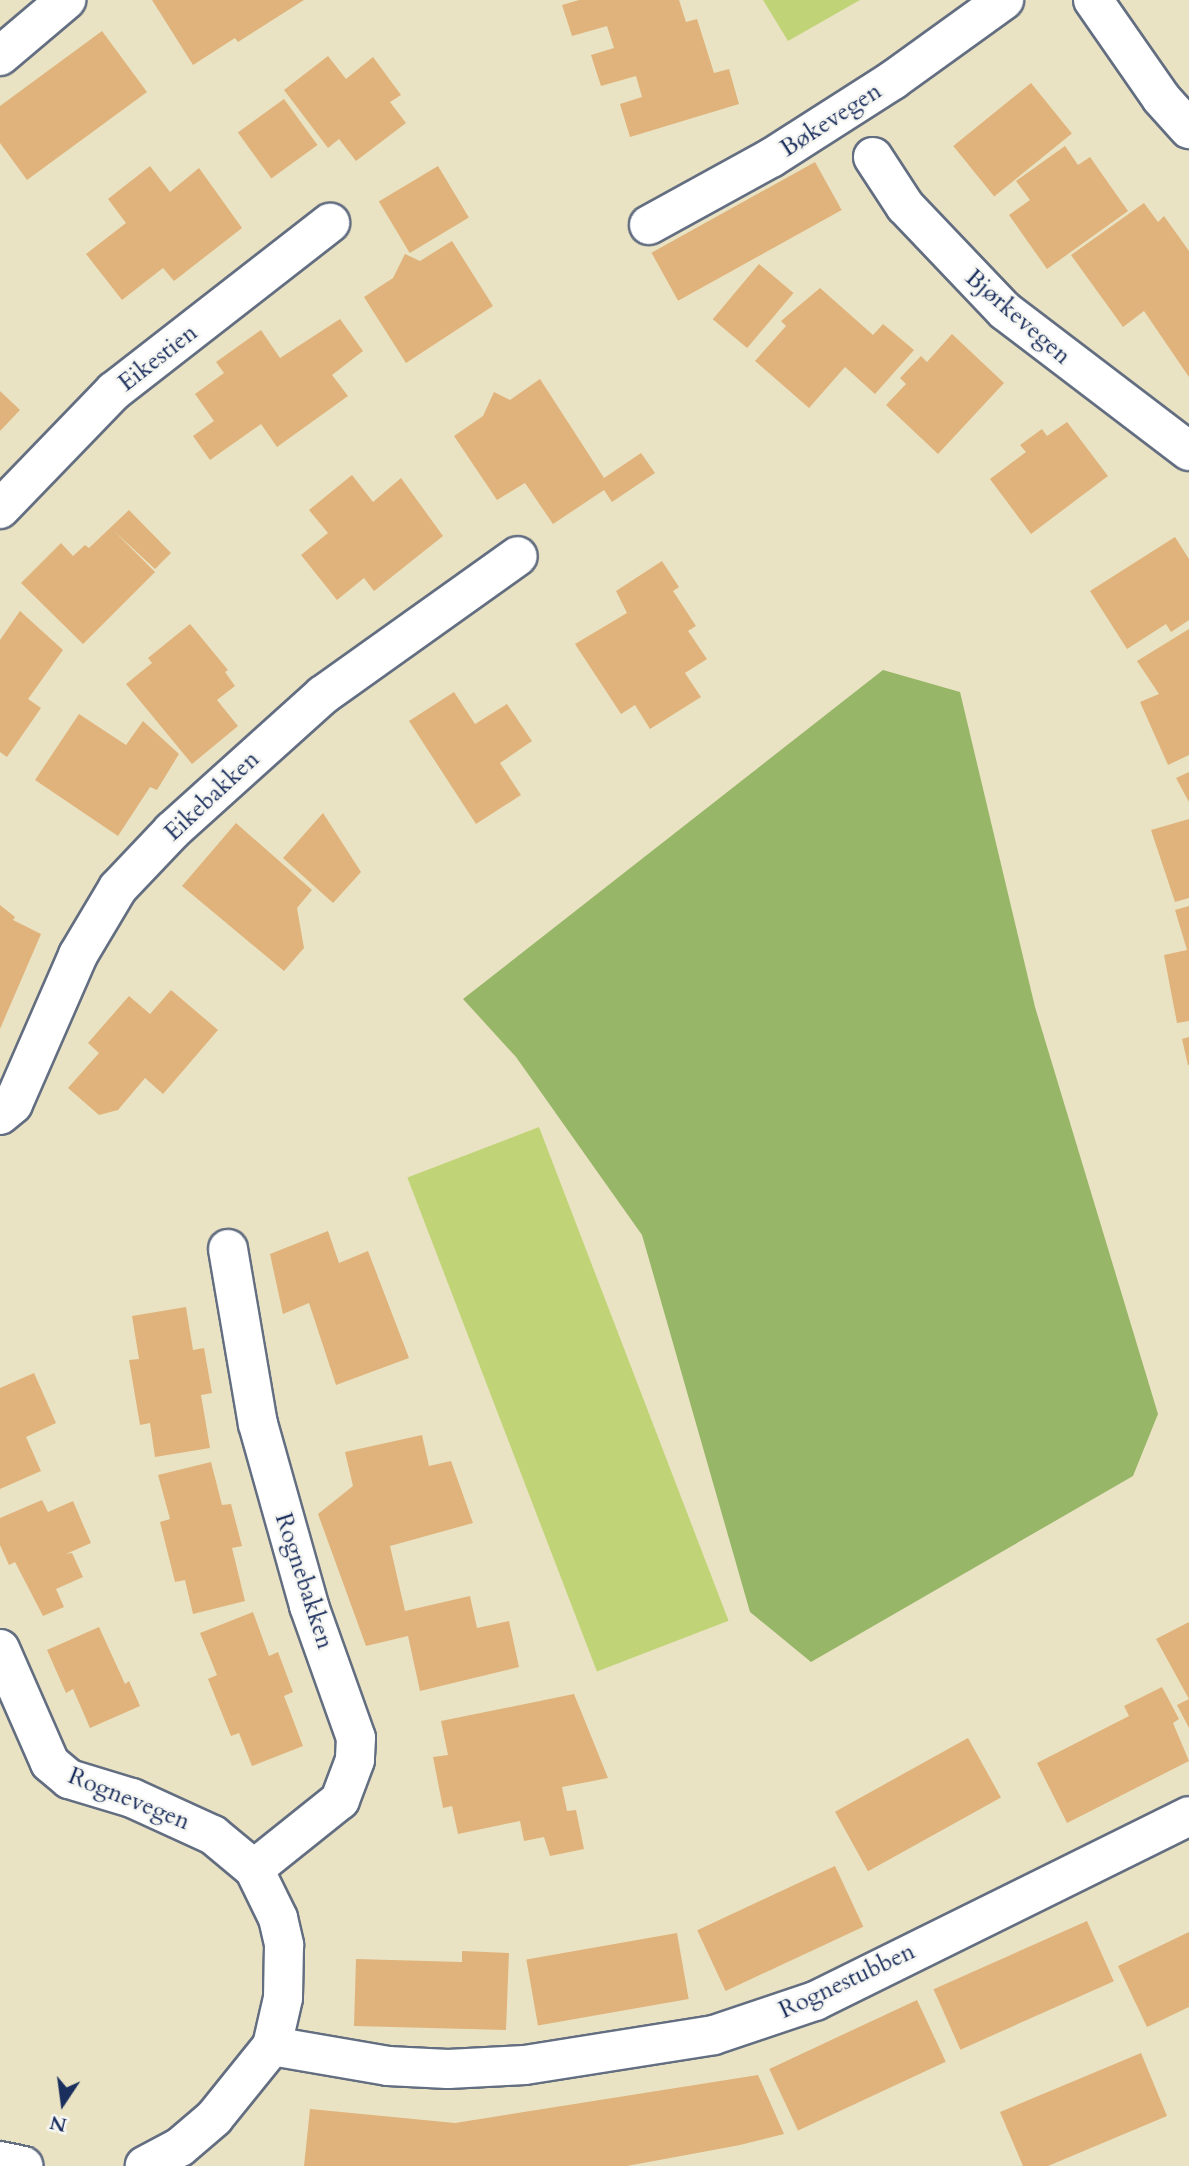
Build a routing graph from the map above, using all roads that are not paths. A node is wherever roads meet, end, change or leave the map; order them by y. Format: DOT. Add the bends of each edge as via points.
graph roads {
  1 [pos="66,0"];
  2 [pos="1004,0"];
  3 [pos="1093,0"];
  4 [pos="0,56"];
  5 [pos="1189,129"];
  6 [pos="873,157"];
  7 [pos="330,223"];
  8 [pos="649,225"];
  9 [pos="1189,451"];
  10 [pos="0,509"];
  11 [pos="518,556"];
  12 [pos="0,1115"];
  13 [pos="228,1249"];
  14 [pos="0,1649"];
  15 [pos="1189,1816"];
  16 [pos="254,1869"];
  17 [pos="272,2046"];
  18 [pos="0,2161"];
  19 [pos="23,2166"];
  20 [pos="145,2166"];
  1 -- 4 [label="street"];
  2 -- 8 [label="street, Bøkevegen" via="894,80 792,145"];
  3 -- 5 [label="street" via="1161,98"];
  6 -- 9 [label="street, Bjørkevegen" via="905,206 1005,311"];
  7 -- 10 [label="street, Eikestien" via="114,391"];
  11 -- 12 [label="street, Eikebakken" via="323,695 172,831 118,888 78,955 13,1104"];
  13 -- 16 [label="street, Rognebakken" via="258,1424 309,1606 356,1738 355,1760 340,1800"];
  14 -- 16 [label="street, Rognevegen" via="50,1762 60,1771 91,1788 175,1815 214,1835"];
  15 -- 17 [label="street, Rognestubben" via="815,2001 714,2035 525,2065 448,2068 388,2066"];
  16 -- 17 [label="street, Rognevegen" via="278,1918 284,1945 283,1998"];
  17 -- 20 [label="street, Rognevegen" via="214,2118 180,2147"];
  18 -- 19 [label="street"];
}
